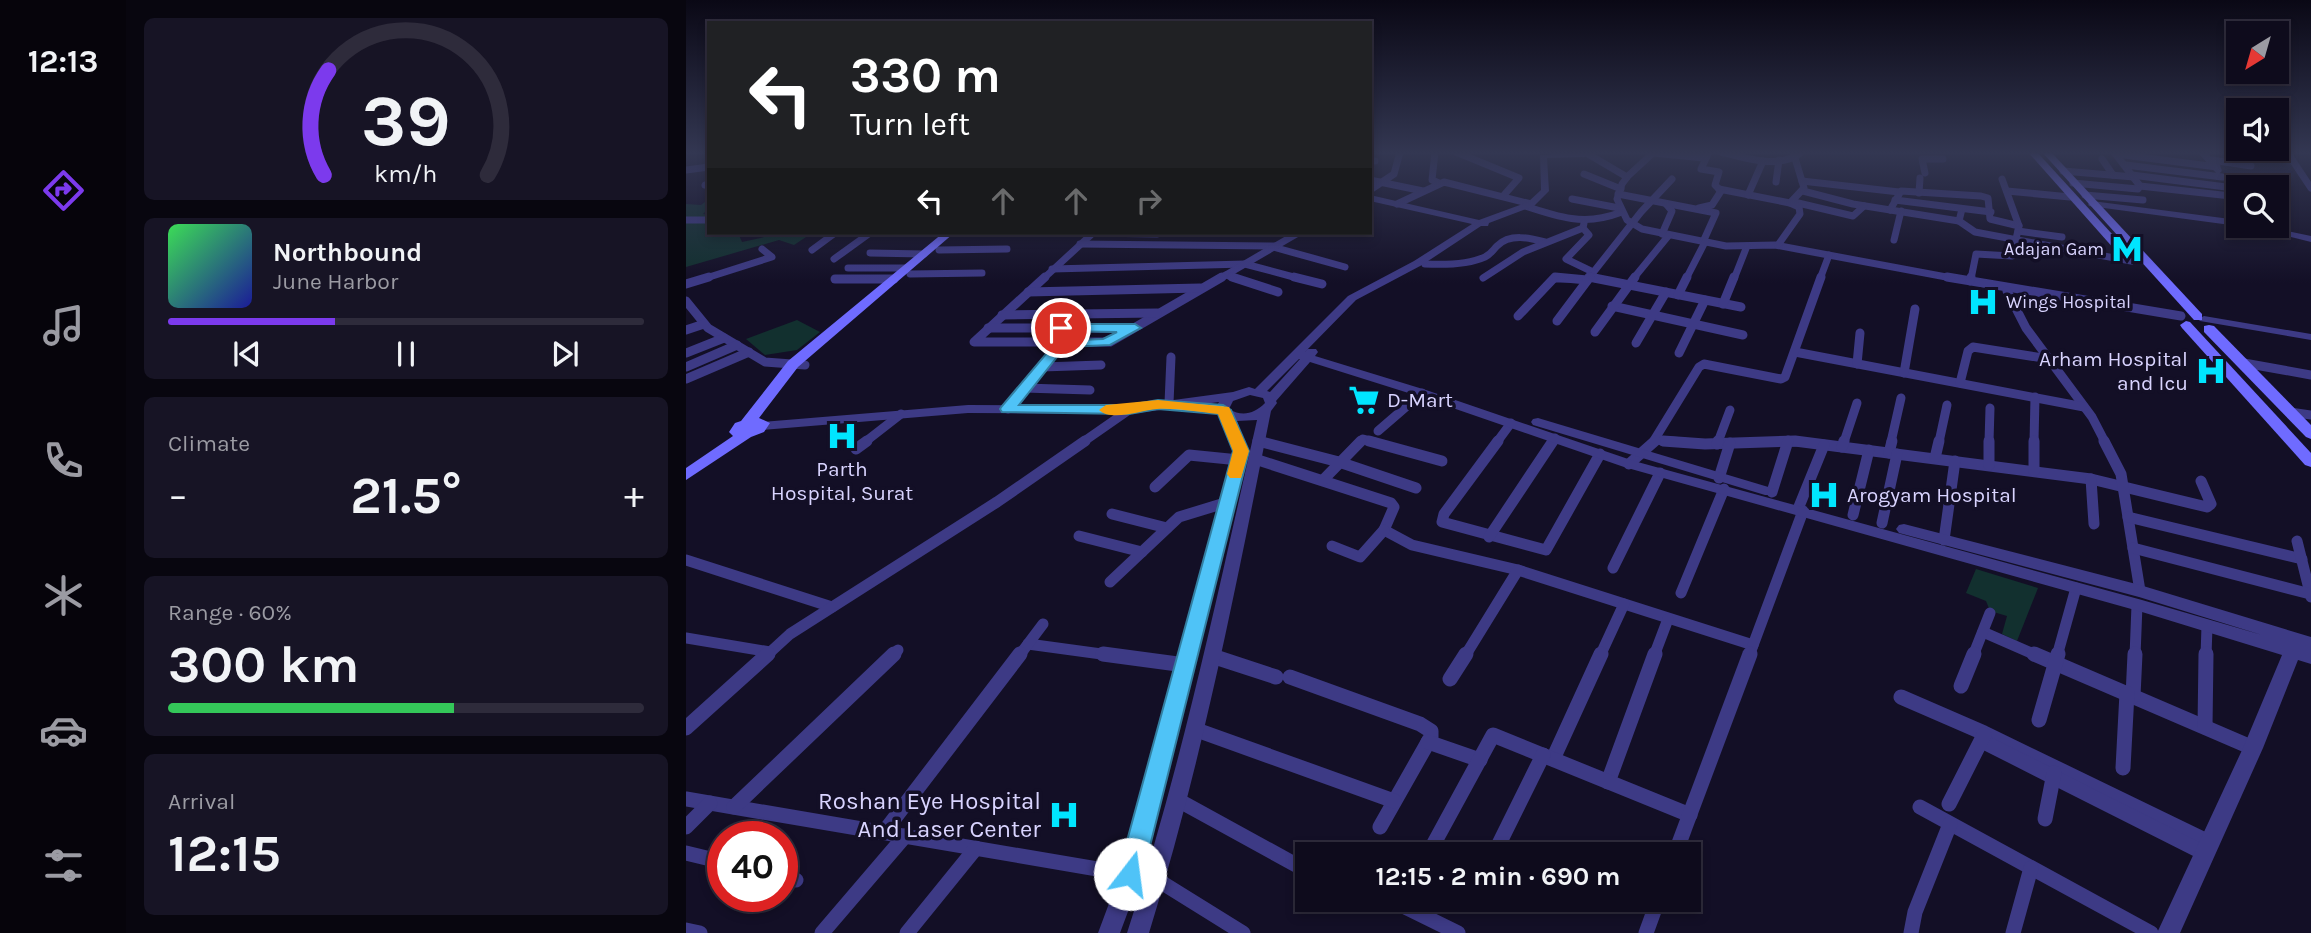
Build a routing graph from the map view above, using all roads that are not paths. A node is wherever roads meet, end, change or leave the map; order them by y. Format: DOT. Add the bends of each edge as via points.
graph roads {
  1 [pos="1414,196"];
  2 [pos="1505,196"];
  3 [pos="1539,196"];
  4 [pos="1619,196"];
  5 [pos="1634,196"];
  6 [pos="1656,196"];
  7 [pos="1718,196"];
  8 [pos="1751,196"];
  9 [pos="1798,196"];
  10 [pos="1821,196"];
  11 [pos="1897,196"];
  12 [pos="1962,196"];
  13 [pos="2008,196"];
  14 [pos="2055,196"];
  15 [pos="2084,196"];
  16 [pos="2070,197"];
  17 [pos="1372,198"];
  18 [pos="1572,199"];
  19 [pos="1895,200"];
  20 [pos="2088,200"];
  21 [pos="1651,201"];
  22 [pos="2143,201"];
  23 [pos="1791,202"];
  24 [pos="1372,204"];
  25 [pos="1397,204"];
  26 [pos="1666,204"];
  27 [pos="1528,205"];
  28 [pos="1864,206"];
  29 [pos="1694,208"];
  30 [pos="1962,209"];
  31 [pos="1890,210"];
  32 [pos="1619,211"];
  33 [pos="1901,211"];
  34 [pos="1991,212"];
  35 [pos="686,220"];
  36 [pos="707,220"];
  37 [pos="1603,220"];
  38 [pos="1959,221"];
  39 [pos="2226,221"];
  40 [pos="1483,225"];
  41 [pos="1631,225"];
  42 [pos="1584,226"];
  43 [pos="2018,232"];
  44 [pos="1665,234"];
  45 [pos="2289,234"];
  46 [pos="832,235"];
  47 [pos="867,235"];
  48 [pos="947,235"];
  49 [pos="957,235"];
  50 [pos="1091,235"];
  51 [pos="1295,235"];
  52 [pos="2062,237"];
  53 [pos="2311,239"];
  54 [pos="1894,240"];
  55 [pos="1545,242"];
  56 [pos="1704,242"];
  57 [pos="1080,244"];
  58 [pos="1778,245"];
  59 [pos="1747,246"];
  60 [pos="1275,247"];
  61 [pos="762,249"];
  62 [pos="1007,249"];
  63 [pos="812,250"];
  64 [pos="939,250"];
  65 [pos="870,253"];
  66 [pos="924,254"];
  67 [pos="1829,255"];
  68 [pos="834,258"];
  69 [pos="2131,261"];
  70 [pos="715,263"];
  71 [pos="1245,264"];
  72 [pos="1425,264"];
  73 [pos="1345,267"];
  74 [pos="848,268"];
  75 [pos="1052,268"];
  76 [pos="909,271"];
  77 [pos="725,272"];
  78 [pos="982,273"];
  79 [pos="1226,275"];
  80 [pos="1590,277"];
  81 [pos="1483,278"];
  82 [pos="835,279"];
  83 [pos="894,279"];
  84 [pos="1969,281"];
  85 [pos="686,284"];
  86 [pos="1322,284"];
  87 [pos="1628,285"];
  88 [pos="1203,288"];
  89 [pos="2007,291"];
  90 [pos="1028,292"];
  91 [pos="1278,292"];
  92 [pos="1666,292"];
  93 [pos="1678,295"];
  94 [pos="1705,300"];
  95 [pos="686,302"];
  96 [pos="1723,304"];
  97 [pos="1612,306"];
  98 [pos="1741,307"];
  99 [pos="1915,309"];
  100 [pos="1160,313"];
  101 [pos="698,315"];
  102 [pos="1002,315"];
  103 [pos="1518,316"];
  104 [pos="1653,316"];
  105 [pos="686,319"];
  106 [pos="1556,321"];
  107 [pos="2194,321"];
  108 [pos="704,324"];
  109 [pos="1695,325"];
  110 [pos="988,328"];
  111 [pos="1135,328"];
  112 [pos="686,330"];
  113 [pos="1595,332"];
  114 [pos="1860,332"];
  115 [pos="1743,335"];
  116 [pos="2311,337"];
  117 [pos="724,338"];
  118 [pos="1061,343"];
  119 [pos="1636,343"];
  120 [pos="2311,344"];
  121 [pos="737,345"];
  122 [pos="749,352"];
  123 [pos="1305,352"];
  124 [pos="1795,352"];
  125 [pos="686,353"];
  126 [pos="1679,353"];
  127 [pos="1171,357"];
  128 [pos="2049,359"];
  129 [pos="2244,363"];
  130 [pos="1857,364"];
  131 [pos="799,365"];
  132 [pos="1101,365"];
  133 [pos="686,367"];
  134 [pos="1042,367"];
  135 [pos="1904,373"];
  136 [pos="697,374"];
  137 [pos="2311,378"];
  138 [pos="686,379"];
  139 [pos="1960,383"];
  140 [pos="1024,388"];
  141 [pos="1090,390"];
  142 [pos="1422,393"];
  143 [pos="1232,396"];
  144 [pos="2035,397"];
  145 [pos="1900,398"];
  146 [pos="1265,401"];
  147 [pos="1857,403"];
  148 [pos="1163,404"];
  149 [pos="1947,405"];
  150 [pos="2084,407"];
  151 [pos="1990,408"];
  152 [pos="1007,409"];
  153 [pos="1129,410"];
  154 [pos="1730,410"];
  155 [pos="1226,412"];
  156 [pos="2290,412"];
  157 [pos="901,414"];
  158 [pos="2311,415"];
  159 [pos="1511,423"];
  160 [pos="751,427"];
  161 [pos="1378,431"];
  162 [pos="2311,434"];
  163 [pos="1555,438"];
  164 [pos="1656,440"];
  165 [pos="1788,441"];
  166 [pos="1730,443"];
  167 [pos="1717,444"];
  168 [pos="1825,445"];
  169 [pos="1842,447"];
  170 [pos="856,449"];
  171 [pos="1869,450"];
  172 [pos="1251,453"];
  173 [pos="1893,453"];
  174 [pos="1600,454"];
  175 [pos="1935,458"];
  176 [pos="1634,459"];
  177 [pos="1442,461"];
  178 [pos="1955,461"];
  179 [pos="1339,462"];
  180 [pos="2311,462"];
  181 [pos="686,465"];
  182 [pos="1989,465"];
  183 [pos="2034,471"];
  184 [pos="1660,473"];
  185 [pos="686,475"];
  186 [pos="2091,479"];
  187 [pos="1323,480"];
  188 [pos="2201,481"];
  189 [pos="1721,483"];
  190 [pos="2124,487"];
  191 [pos="1154,488"];
  192 [pos="1416,488"];
  193 [pos="1772,492"];
  194 [pos="1228,502"];
  195 [pos="1801,507"];
  196 [pos="1112,514"];
  197 [pos="1853,516"];
  198 [pos="2128,517"];
  199 [pos="1882,523"];
  200 [pos="2094,524"];
  201 [pos="1167,528"];
  202 [pos="1384,530"];
  203 [pos="1079,536"];
  204 [pos="1489,537"];
  205 [pos="1944,540"];
  206 [pos="2297,541"];
  207 [pos="1332,546"];
  208 [pos="2133,548"];
  209 [pos="1142,552"];
  210 [pos="2302,559"];
  211 [pos="686,560"];
  212 [pos="1613,568"];
  213 [pos="1518,570"];
  214 [pos="1110,582"];
  215 [pos="2076,588"];
  216 [pos="1681,593"];
  217 [pos="2311,595"];
  218 [pos="2138,598"];
  219 [pos="1624,604"];
  220 [pos="832,607"];
  221 [pos="1990,613"];
  222 [pos="1668,619"];
  223 [pos="1043,624"];
  224 [pos="2207,626"];
  225 [pos="1983,632"];
  226 [pos="686,638"];
  227 [pos="1028,644"];
  228 [pos="1753,645"];
  229 [pos="2303,648"];
  230 [pos="898,650"];
  231 [pos="770,652"];
  232 [pos="1212,656"];
  233 [pos="2056,662"];
  234 [pos="1185,665"];
  235 [pos="1450,679"];
  236 [pos="1961,686"];
  237 [pos="2130,695"];
  238 [pos="1901,697"];
  239 [pos="2039,720"];
  240 [pos="2204,727"];
  241 [pos="686,728"];
  242 [pos="1194,729"];
  243 [pos="1983,737"];
  244 [pos="1428,743"];
  245 [pos="2253,748"];
  246 [pos="1548,757"];
  247 [pos="1480,761"];
  248 [pos="2123,768"];
  249 [pos="2054,773"];
  250 [pos="1608,782"];
  251 [pos="686,799"];
  252 [pos="1176,799"];
  253 [pos="1394,801"];
  254 [pos="710,803"];
  255 [pos="1949,804"];
  256 [pos="734,807"];
  257 [pos="1920,807"];
  258 [pos="1690,814"];
  259 [pos="2045,819"];
  260 [pos="1950,824"];
  261 [pos="686,827"];
  262 [pos="1380,827"];
  263 [pos="884,832"];
  264 [pos="905,836"];
  265 [pos="1434,842"];
  266 [pos="1501,842"];
  267 [pos="1680,842"];
  268 [pos="2207,847"];
  269 [pos="976,848"];
  270 [pos="686,853"];
  271 [pos="707,858"];
  272 [pos="1295,864"];
  273 [pos="2031,868"];
  274 [pos="1130,874"];
  275 [pos="1156,879"];
  276 [pos="1415,912"];
  277 [pos="1654,912"];
  278 [pos="686,930"];
  279 [pos="700,933"];
  280 [pos="822,933"];
  281 [pos="908,933"];
  282 [pos="1109,933"];
  283 [pos="1138,933"];
  284 [pos="1243,933"];
  285 [pos="1458,933"];
  286 [pos="1646,933"];
  287 [pos="1911,933"];
  288 [pos="2013,933"];
  289 [pos="2165,933"];
  1 -- 25 [label="street"];
  2 -- 27 [label="street"];
  3 -- 27 [label="street"];
  4 -- 32 [label="street"];
  5 -- 21 [label="street"];
  6 -- 21 [label="street"];
  7 -- 29 [label="street" via="1712,205"];
  8 -- 23 [label="street"];
  9 -- 23 [label="street"];
  10 -- 28 [label="street"];
  11 -- 19 [label="street"];
  12 -- 34 [label="street" via="1987,197"];
  13 -- 43 [label="street"];
  14 -- 16 [label="street"];
  15 -- 20 [label="main road"];
  16 -- 69 [label="main road"];
  17 -- 25 [label="street"];
  18 -- 32 [label="street"];
  19 -- 30 [label="street"];
  19 -- 31 [label="street"];
  20 -- 22 [label="street"];
  20 -- 39 [label="street"];
  20 -- 107 [label="main road"];
  21 -- 26 [label="street"];
  21 -- 41 [label="street"];
  23 -- 28 [label="street" via="1853,216"];
  23 -- 58 [label="street" via="1800,214"];
  24 -- 40 [label="street"];
  25 -- 40 [label="street"];
  26 -- 29 [label="street"];
  26 -- 44 [label="street" via="1672,211"];
  27 -- 40 [label="street"];
  27 -- 42 [label="street"];
  28 -- 31 [label="street"];
  29 -- 56 [label="street" via="1717,214"];
  30 -- 34 [label="street"];
  30 -- 38 [label="street"];
  31 -- 33 [label="street"];
  32 -- 37 [label="street"];
  32 -- 41 [label="street"];
  33 -- 38 [label="street"];
  33 -- 54 [label="street"];
  34 -- 43 [label="street" via="1992,221"];
  35 -- 36 [label="street"];
  37 -- 41 [label="street"];
  37 -- 42 [label="street"];
  38 -- 43 [label="street" via="1970,231"];
  40 -- 72 [label="street"];
  40 -- 123 [label="street" via="1352,298"];
  41 -- 44 [label="street"];
  41 -- 80 [label="street"];
  42 -- 55 [label="street"];
  42 -- 80 [label="street" via="1589,235 1566,259"];
  43 -- 52 [label="street"];
  43 -- 69 [label="street"];
  43 -- 84 [label="street" via="2012,256 1976,254"];
  44 -- 56 [label="street"];
  44 -- 87 [label="street"];
  45 -- 53 [label="street"];
  46 -- 63 [label="street"];
  47 -- 68 [label="street"];
  48 -- 66 [label="main road"];
  49 -- 64 [label="main road"];
  50 -- 57 [label="street"];
  51 -- 60 [label="street"];
  55 -- 72 [label="street" via="1528,237 1508,240 1475,260"];
  55 -- 81 [label="street"];
  56 -- 59 [label="street"];
  56 -- 93 [label="street"];
  57 -- 60 [label="street"];
  57 -- 75 [label="street"];
  58 -- 59 [label="street"];
  58 -- 67 [label="street"];
  59 -- 96 [label="street"];
  60 -- 71 [label="street"];
  60 -- 73 [label="street"];
  61 -- 77 [label="street" via="774,259"];
  62 -- 64 [label="street"];
  64 -- 76 [label="main road"];
  65 -- 66 [label="street"];
  66 -- 76 [label="main road"];
  67 -- 84 [label="street"];
  67 -- 124 [label="street"];
  69 -- 107 [label="main road"];
  70 -- 77 [label="street"];
  71 -- 75 [label="street"];
  71 -- 79 [label="street"];
  71 -- 86 [label="street"];
  72 -- 123 [label="street" via="1365,298"];
  74 -- 76 [label="street"];
  75 -- 90 [label="street"];
  76 -- 78 [label="street"];
  76 -- 83 [label="main road"];
  76 -- 131 [label="main road"];
  77 -- 85 [label="street"];
  79 -- 88 [label="street"];
  79 -- 91 [label="street"];
  80 -- 87 [label="street"];
  80 -- 103 [label="street" via="1555,277"];
  80 -- 106 [label="street"];
  82 -- 83 [label="street"];
  83 -- 131 [label="main road"];
  84 -- 89 [label="street"];
  84 -- 107 [label="street"];
  87 -- 92 [label="street"];
  87 -- 97 [label="street"];
  88 -- 90 [label="street"];
  88 -- 100 [label="street"];
  89 -- 107 [label="street"];
  89 -- 128 [label="street" via="2025,328"];
  90 -- 102 [label="street"];
  92 -- 93 [label="street"];
  92 -- 104 [label="street"];
  93 -- 94 [label="street"];
  94 -- 96 [label="street"];
  94 -- 109 [label="street"];
  95 -- 101 [label="street"];
  96 -- 98 [label="street"];
  97 -- 104 [label="street"];
  97 -- 113 [label="street"];
  99 -- 135 [label="street"];
  100 -- 102 [label="street"];
  100 -- 111 [label="street"];
  101 -- 105 [label="street"];
  101 -- 108 [label="street"];
  102 -- 110 [label="street"];
  104 -- 109 [label="street"];
  104 -- 119 [label="street"];
  107 -- 116 [label="street"];
  107 -- 120 [label="street"];
  107 -- 129 [label="main road"];
  107 -- 180 [label="main road"];
  108 -- 112 [label="street"];
  108 -- 117 [label="street"];
  109 -- 115 [label="street"];
  109 -- 126 [label="street"];
  110 -- 111 [label="street"];
  110 -- 118 [label="street" via="975,343"];
  111 -- 118 [label="street" via="1105,343"];
  114 -- 130 [label="street"];
  117 -- 121 [label="street"];
  117 -- 125 [label="street"];
  118 -- 134 [label="street"];
  121 -- 122 [label="street"];
  121 -- 133 [label="street"];
  122 -- 131 [label="street" via="765,362"];
  122 -- 136 [label="street"];
  123 -- 142 [label="street"];
  123 -- 146 [label="street"];
  123 -- 176 [label="street"];
  124 -- 130 [label="street"];
  124 -- 164 [label="street" via="1789,374 1780,379 1712,364 1699,367"];
  127 -- 148 [label="street"];
  128 -- 139 [label="street" via="1973,347"];
  128 -- 150 [label="street"];
  129 -- 137 [label="street"];
  129 -- 156 [label="main road"];
  130 -- 135 [label="street"];
  131 -- 160 [label="main road"];
  132 -- 134 [label="street"];
  133 -- 136 [label="street"];
  134 -- 140 [label="street"];
  135 -- 139 [label="street"];
  136 -- 138 [label="street"];
  139 -- 144 [label="street"];
  140 -- 141 [label="street"];
  140 -- 152 [label="street"];
  142 -- 159 [label="street"];
  142 -- 161 [label="street"];
  143 -- 146 [label="street" via="1242,392"];
  143 -- 148 [label="street"];
  143 -- 155 [label="street" via="1224,402"];
  144 -- 150 [label="street"];
  144 -- 183 [label="street"];
  145 -- 173 [label="street"];
  146 -- 155 [label="street" via="1250,417"];
  146 -- 172 [label="street"];
  147 -- 169 [label="street"];
  148 -- 153 [label="street"];
  148 -- 155 [label="street"];
  149 -- 175 [label="street"];
  150 -- 190 [label="street"];
  151 -- 182 [label="street"];
  152 -- 153 [label="street"];
  152 -- 157 [label="street"];
  153 -- 220 [label="street" via="997,502"];
  154 -- 167 [label="street"];
  155 -- 172 [label="street" via="1240,447"];
  156 -- 158 [label="street"];
  156 -- 162 [label="main road"];
  157 -- 160 [label="street"];
  157 -- 170 [label="street"];
  159 -- 163 [label="street"];
  159 -- 204 [label="street" via="1442,518 1445,524"];
  160 -- 181 [label="main road"];
  160 -- 185 [label="main road"];
  163 -- 174 [label="street"];
  163 -- 204 [label="street"];
  164 -- 167 [label="street"];
  164 -- 176 [label="street"];
  165 -- 166 [label="street"];
  165 -- 168 [label="street"];
  165 -- 193 [label="street"];
  166 -- 167 [label="street"];
  166 -- 189 [label="street"];
  168 -- 169 [label="street"];
  168 -- 195 [label="street"];
  169 -- 171 [label="street"];
  171 -- 173 [label="street"];
  171 -- 197 [label="street"];
  172 -- 179 [label="street"];
  172 -- 187 [label="street"];
  172 -- 191 [label="street" via="1189,455"];
  172 -- 194 [label="street"];
  172 -- 232 [label="street"];
  173 -- 175 [label="street"];
  173 -- 199 [label="street"];
  174 -- 176 [label="street"];
  174 -- 204 [label="street" via="1546,550"];
  175 -- 178 [label="street"];
  176 -- 184 [label="street"];
  176 -- 189 [label="street"];
  177 -- 179 [label="street" via="1363,439"];
  178 -- 182 [label="street"];
  178 -- 205 [label="street"];
  179 -- 187 [label="street"];
  179 -- 192 [label="street"];
  182 -- 183 [label="street"];
  183 -- 186 [label="street"];
  184 -- 189 [label="street"];
  184 -- 212 [label="street"];
  186 -- 190 [label="street"];
  186 -- 200 [label="street"];
  187 -- 202 [label="street" via="1391,503 1394,506"];
  188 -- 190 [label="street" via="2211,504 2207,507"];
  189 -- 193 [label="street"];
  189 -- 195 [label="street"];
  189 -- 216 [label="street"];
  190 -- 198 [label="street"];
  193 -- 195 [label="street"];
  194 -- 201 [label="street" via="1184,514"];
  194 -- 234 [label="street"];
  195 -- 197 [label="street"];
  195 -- 215 [label="street"];
  195 -- 228 [label="street"];
  196 -- 201 [label="street"];
  197 -- 199 [label="street"];
  198 -- 208 [label="street"];
  198 -- 210 [label="street"];
  199 -- 205 [label="street"];
  201 -- 209 [label="street"];
  202 -- 207 [label="street" via="1360,557"];
  202 -- 213 [label="street" via="1412,545"];
  203 -- 209 [label="street"];
  205 -- 218 [label="street"];
  206 -- 210 [label="street"];
  208 -- 217 [label="street"];
  208 -- 218 [label="street"];
  209 -- 214 [label="street"];
  210 -- 217 [label="street"];
  211 -- 220 [label="street"];
  213 -- 219 [label="street"];
  213 -- 235 [label="street"];
  215 -- 218 [label="street"];
  215 -- 233 [label="street"];
  218 -- 224 [label="street"];
  218 -- 229 [label="street"];
  218 -- 237 [label="street"];
  219 -- 222 [label="street"];
  219 -- 246 [label="street"];
  220 -- 231 [label="street"];
  221 -- 225 [label="street"];
  222 -- 228 [label="street"];
  222 -- 250 [label="street"];
  223 -- 227 [label="street"];
  224 -- 229 [label="street"];
  224 -- 240 [label="street"];
  225 -- 233 [label="street"];
  225 -- 236 [label="street"];
  226 -- 231 [label="street"];
  227 -- 234 [label="street"];
  227 -- 263 [label="street"];
  228 -- 258 [label="street"];
  229 -- 245 [label="street"];
  230 -- 256 [label="street"];
  231 -- 241 [label="street"];
  232 -- 242 [label="street"];
  232 -- 244 [label="street" via="1427,727 1431,731"];
  233 -- 237 [label="street"];
  233 -- 239 [label="street"];
  234 -- 274 [label="street"];
  237 -- 240 [label="street"];
  237 -- 248 [label="street"];
  238 -- 243 [label="street"];
  240 -- 245 [label="street"];
  242 -- 252 [label="street"];
  242 -- 253 [label="street"];
  243 -- 249 [label="street"];
  243 -- 255 [label="street"];
  244 -- 247 [label="street"];
  244 -- 253 [label="street"];
  245 -- 268 [label="street"];
  246 -- 247 [label="street" via="1493,735"];
  246 -- 250 [label="street"];
  246 -- 266 [label="street"];
  247 -- 265 [label="street"];
  249 -- 259 [label="street"];
  249 -- 268 [label="street"];
  250 -- 258 [label="street"];
  251 -- 254 [label="street"];
  252 -- 272 [label="street"];
  252 -- 275 [label="street"];
  253 -- 262 [label="street"];
  254 -- 256 [label="street"];
  254 -- 261 [label="street"];
  256 -- 263 [label="street"];
  257 -- 260 [label="street"];
  258 -- 267 [label="street"];
  260 -- 273 [label="street"];
  260 -- 287 [label="street"];
  263 -- 264 [label="street"];
  264 -- 269 [label="street"];
  264 -- 280 [label="street"];
  268 -- 289 [label="street"];
  269 -- 274 [label="street"];
  269 -- 281 [label="street"];
  270 -- 271 [label="street"];
  273 -- 288 [label="street"];
  273 -- 289 [label="street"];
  274 -- 275 [label="street"];
  274 -- 282 [label="street"];
  275 -- 283 [label="street"];
  275 -- 284 [label="street"];
  276 -- 285 [label="street"];
  277 -- 286 [label="street"];
  278 -- 279 [label="street"];
}
